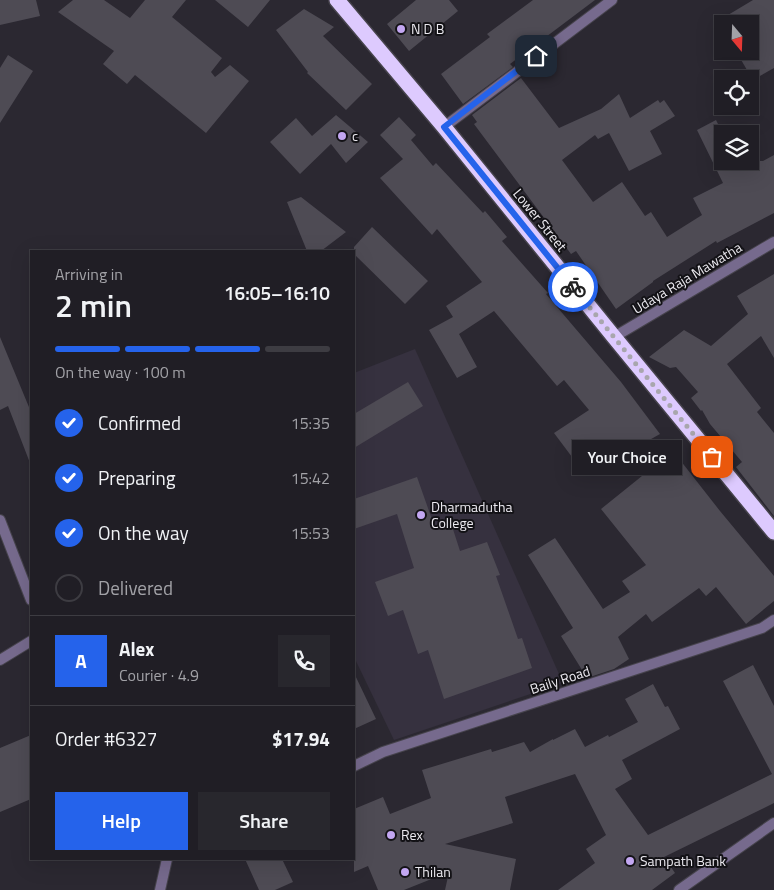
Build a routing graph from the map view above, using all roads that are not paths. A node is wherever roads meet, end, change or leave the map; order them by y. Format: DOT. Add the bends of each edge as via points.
graph roads {
  1 [pos="337,0"];
  2 [pos="612,0"];
  3 [pos="444,127"];
  4 [pos="774,242"];
  5 [pos="614,337"];
  6 [pos="0,520"];
  7 [pos="774,532"];
  8 [pos="30,597"];
  9 [pos="774,620"];
  10 [pos="30,642"];
  11 [pos="0,660"];
  12 [pos="355,766"];
  13 [pos="774,824"];
  14 [pos="167,860"];
  15 [pos="160,890"];
  16 [pos="679,890"];
  1 -- 3 [label="highway, Lower Street"];
  2 -- 3 [label="street"];
  3 -- 5 [label="highway, Lower Street"];
  4 -- 5 [label="street, Udaya Raja Mawatha"];
  5 -- 7 [label="highway, Lower Street"];
  6 -- 8 [label="street"];
  9 -- 12 [label="street, Baily Road" via="762,628 384,752"];
  10 -- 11 [label="street"];
  13 -- 16 [label="street"];
  14 -- 15 [label="street"];
}
